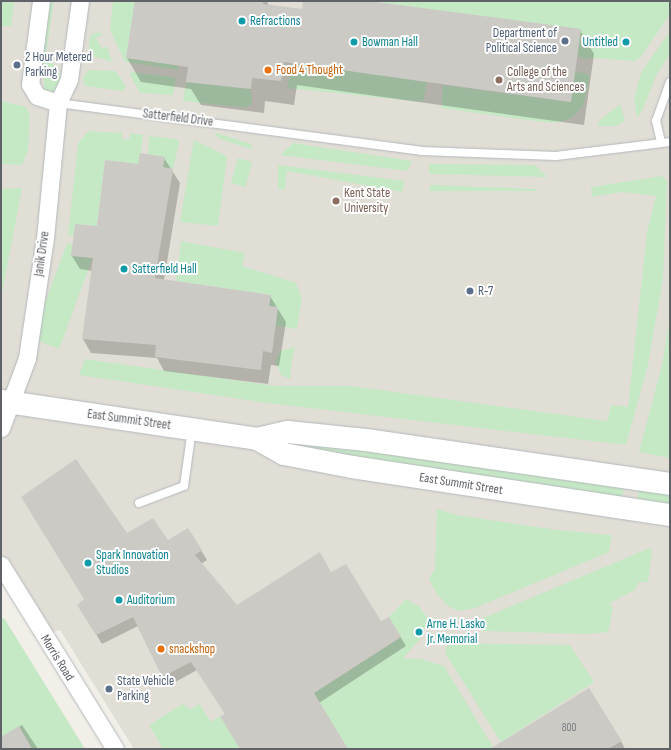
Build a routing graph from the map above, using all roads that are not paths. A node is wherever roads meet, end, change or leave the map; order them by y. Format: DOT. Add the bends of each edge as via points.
graph roads {
  1 [pos="41,1"];
  2 [pos="80,1"];
  3 [pos="670,82"];
  4 [pos="58,103"];
  5 [pos="661,142"];
  6 [pos="670,142"];
  7 [pos="6,402"];
  8 [pos="1,428"];
  9 [pos="192,429"];
  10 [pos="257,439"];
  11 [pos="670,484"];
  12 [pos="139,503"];
  13 [pos="670,515"];
  14 [pos="1,565"];
  15 [pos="115,749"];
  1 -- 4 [label="street" via="30,84 37,96"];
  2 -- 4 [label="street, Janik Drive" via="69,79"];
  3 -- 5 [label="lane" via="656,121"];
  4 -- 5 [label="lane, Satterfield Drive" via="421,151 556,156"];
  4 -- 7 [label="street, Janik Drive" via="45,238 27,358"];
  5 -- 6 [label="lane, Satterfield Drive"];
  7 -- 8 [label="street"];
  7 -- 9 [label="main road, East Summit Street"];
  9 -- 10 [label="main road, East Summit Street"];
  9 -- 12 [label="lane" via="184,486"];
  10 -- 11 [label="main road, East Summit Street" via="288,432 366,440"];
  10 -- 13 [label="main road, East Summit Street" via="284,454 314,460"];
  14 -- 15 [label="street, Morris Road"];
}
